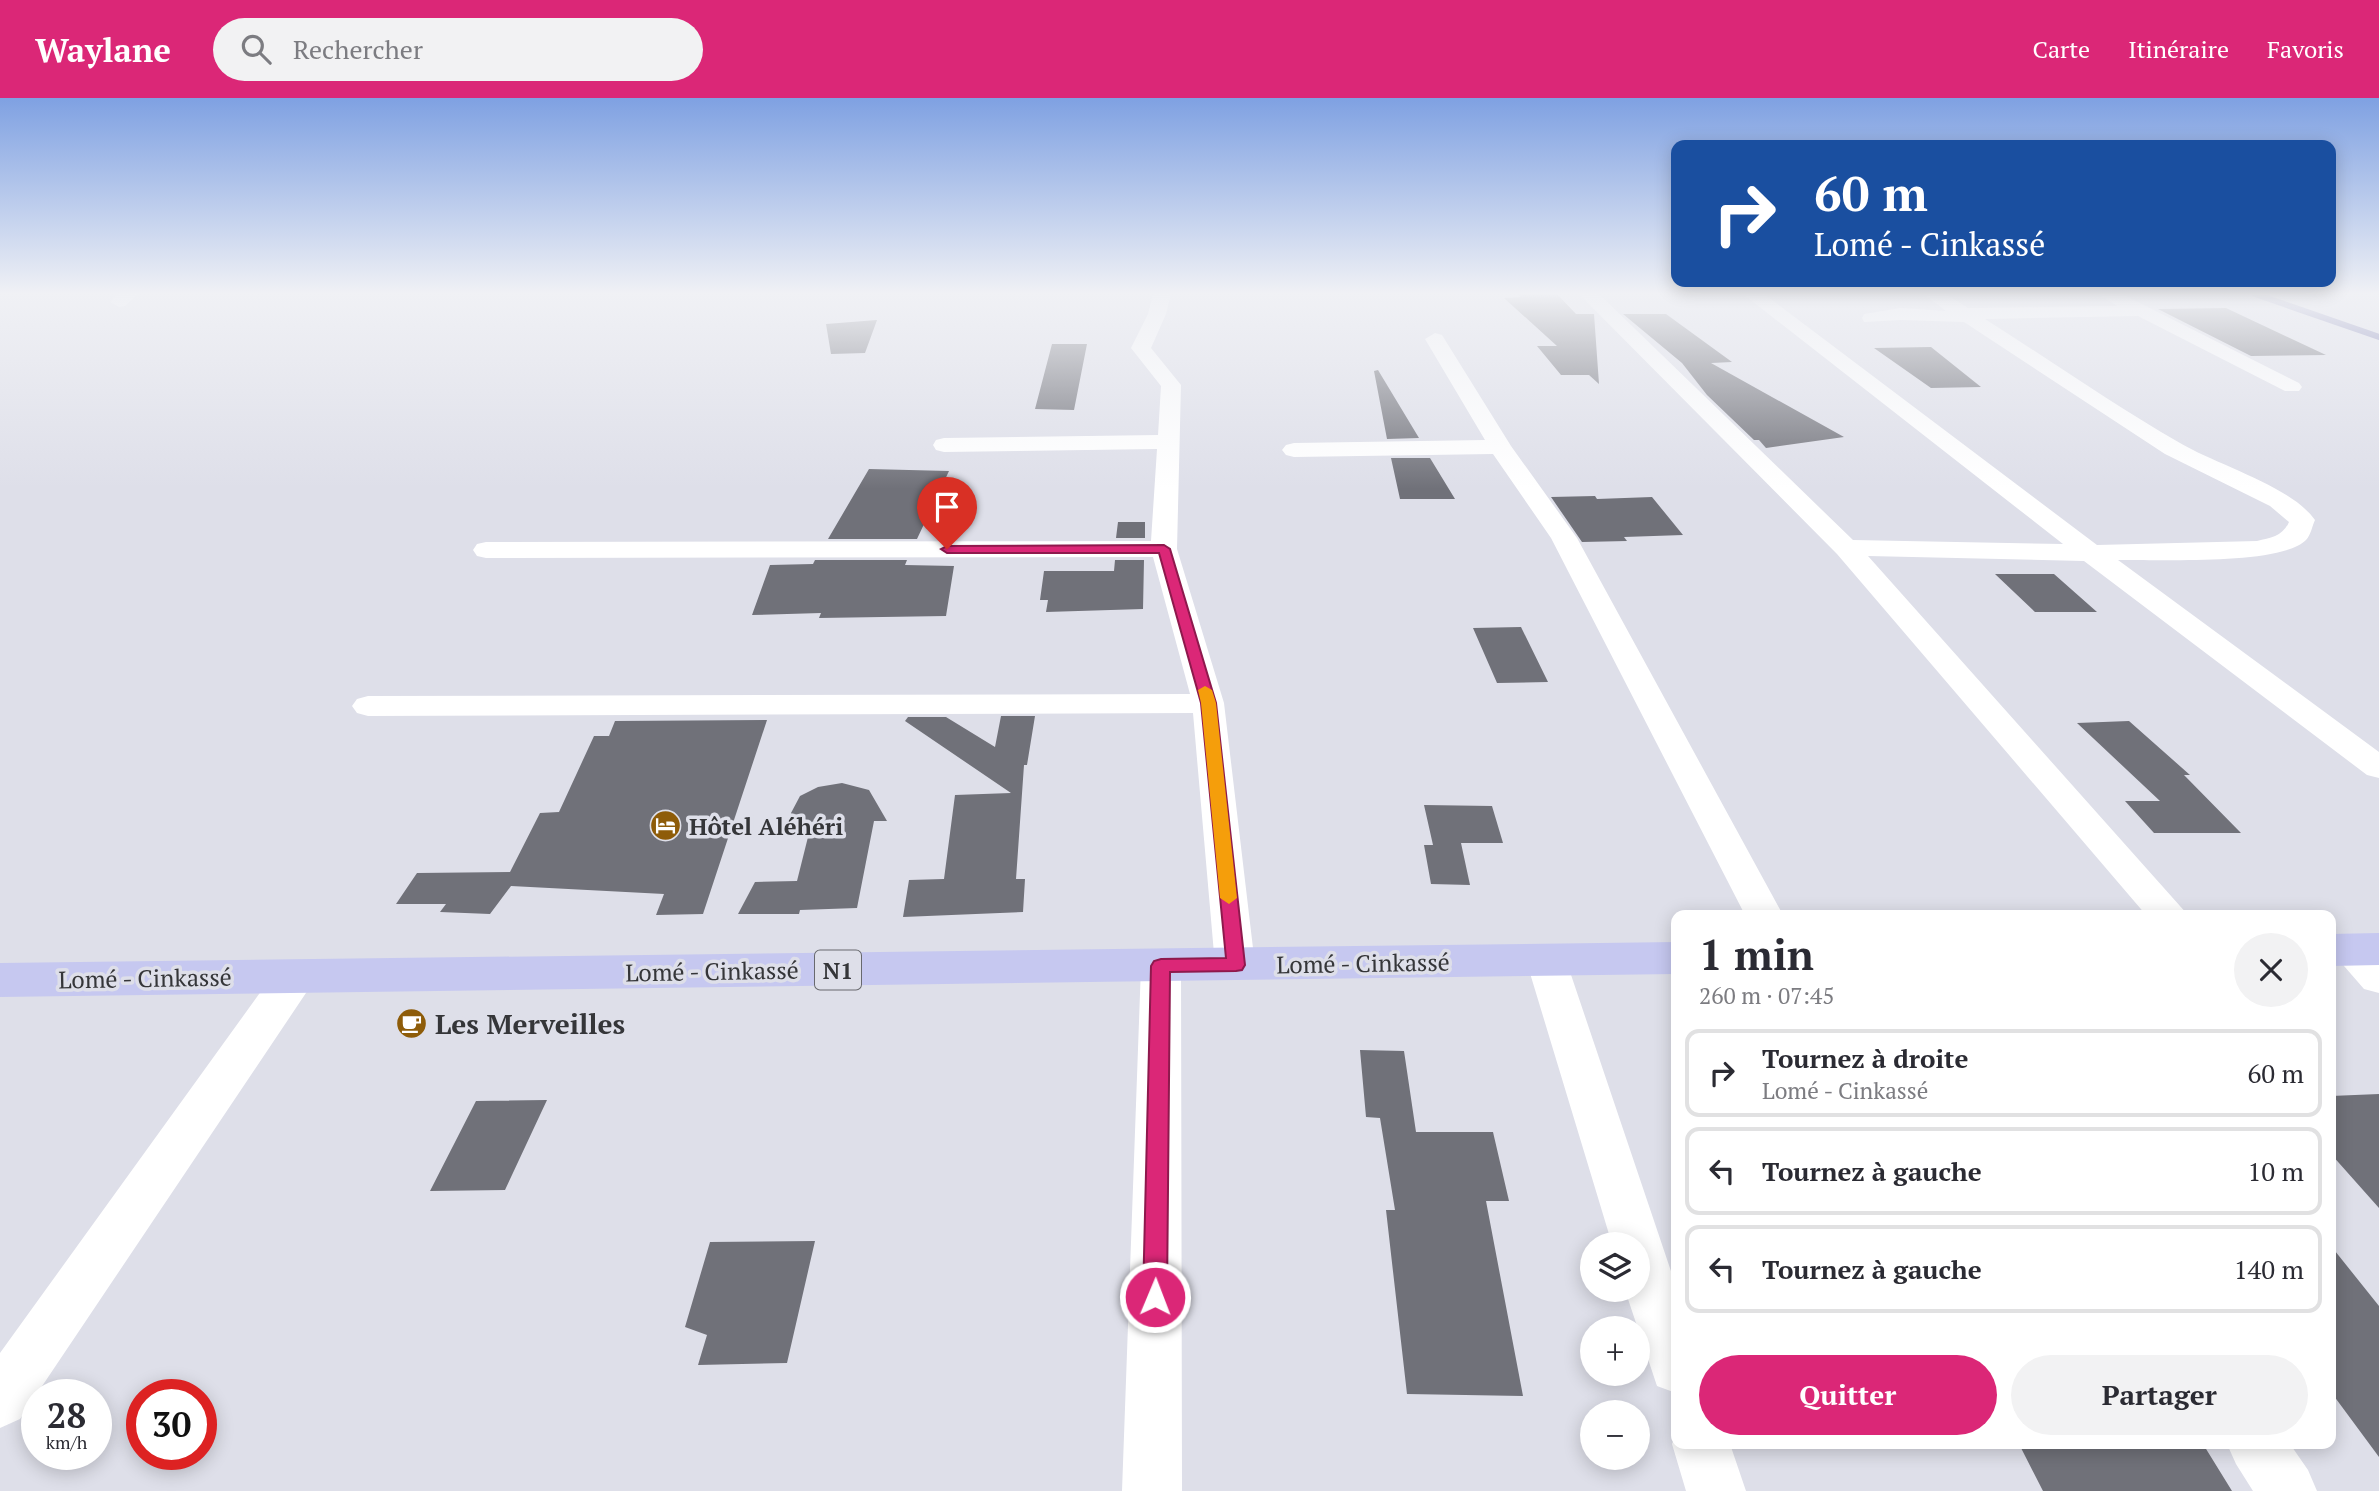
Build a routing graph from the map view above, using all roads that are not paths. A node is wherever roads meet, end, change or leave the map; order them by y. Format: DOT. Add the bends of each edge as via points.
graph roads {
  1 [pos="1149,359"];
  2 [pos="1447,359"];
  3 [pos="1654,359"];
  4 [pos="1837,359"];
  5 [pos="2039,359"];
  6 [pos="2237,359"];
  7 [pos="2292,387"];
  8 [pos="1170,442"];
  9 [pos="944,445"];
  10 [pos="1500,447"];
  11 [pos="1294,450"];
  12 [pos="1846,548"];
  13 [pos="1164,549"];
  14 [pos="486,550"];
  15 [pos="2091,553"];
  16 [pos="1208,703"];
  17 [pos="368,706"];
  18 [pos="2379,768"];
  19 [pos="1761,910"];
  20 [pos="2164,910"];
  21 [pos="1671,958"];
  22 [pos="1546,960"];
  23 [pos="1236,965"];
  24 [pos="1161,966"];
  25 [pos="295,976"];
  26 [pos="0,980"];
  27 [pos="1633,1232"];
  28 [pos="1650,1284"];
  29 [pos="1671,1351"];
  30 [pos="0,1400"];
  31 [pos="1703,1449"];
  32 [pos="2259,1449"];
  33 [pos="1152,1491"];
  34 [pos="1716,1491"];
  35 [pos="2287,1491"];
  1 -- 8 [label="street" via="1171,385"];
  2 -- 10 [label="street"];
  3 -- 12 [label="street"];
  4 -- 15 [label="street"];
  5 -- 15 [label="street" via="2173,449 2279,501 2302,520 2296,535 2257,549"];
  6 -- 7 [label="street"];
  8 -- 9 [label="street"];
  8 -- 13 [label="street"];
  10 -- 11 [label="street"];
  10 -- 19 [label="street" via="1564,538"];
  12 -- 15 [label="street"];
  12 -- 20 [label="street"];
  13 -- 14 [label="street"];
  13 -- 16 [label="street"];
  15 -- 18 [label="street"];
  16 -- 17 [label="street"];
  16 -- 23 [label="street"];
  21 -- 22 [label="highway, Lomé - Cinkassé / N1"];
  22 -- 23 [label="highway, Lomé - Cinkassé / N1"];
  22 -- 27 [label="street"];
  23 -- 24 [label="highway, Lomé - Cinkassé / N1"];
  24 -- 25 [label="highway, Lomé - Cinkassé / N1"];
  24 -- 33 [label="street"];
  25 -- 26 [label="highway, Lomé - Cinkassé / N1"];
  25 -- 30 [label="street"];
  28 -- 29 [label="street"];
  31 -- 34 [label="street"];
  32 -- 35 [label="street"];
}
